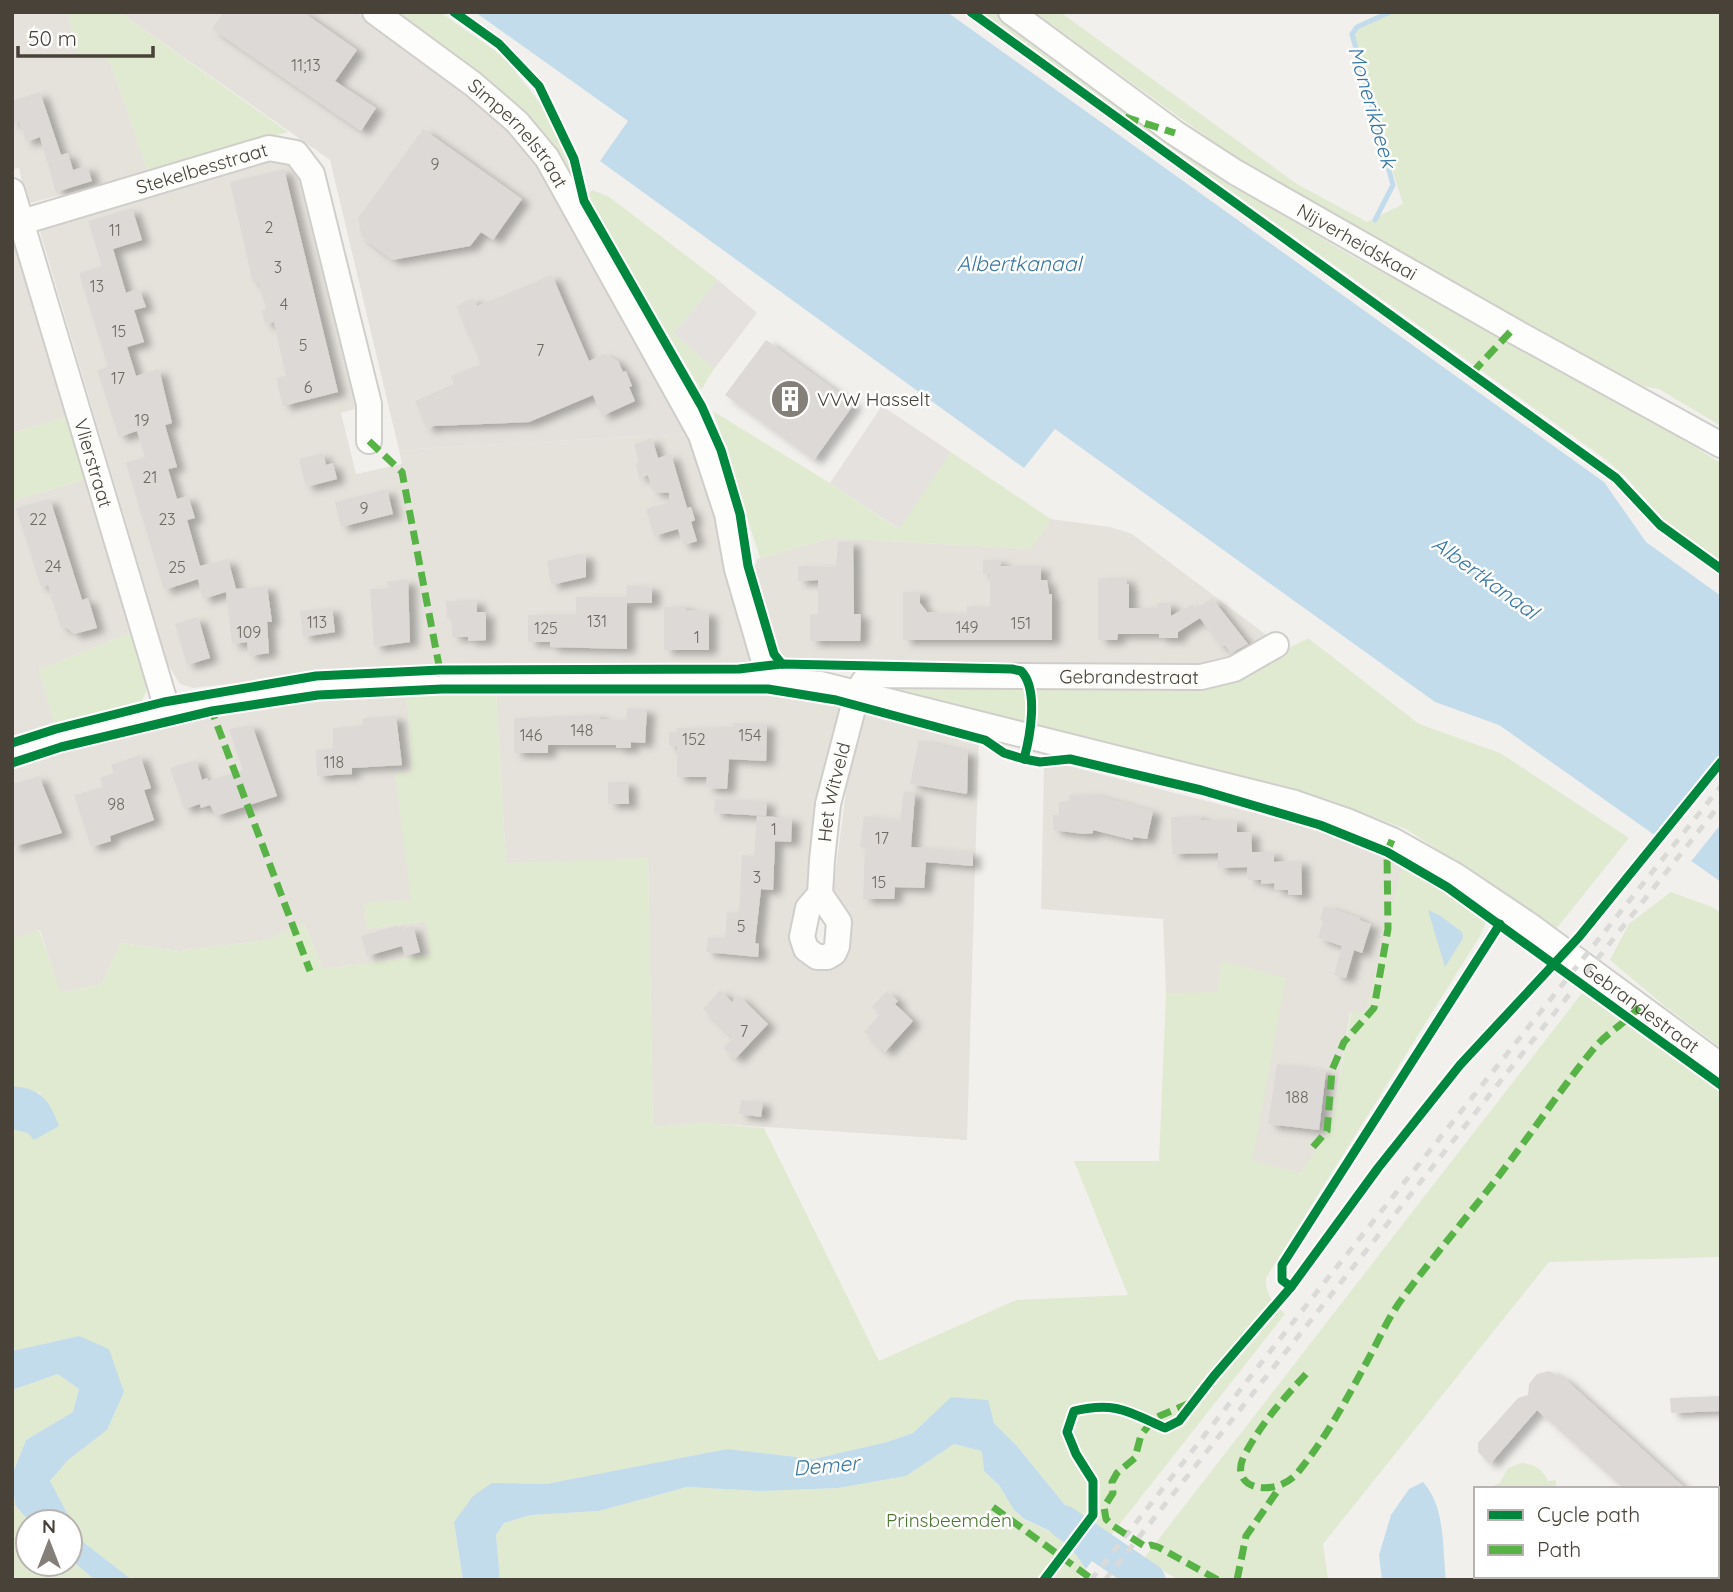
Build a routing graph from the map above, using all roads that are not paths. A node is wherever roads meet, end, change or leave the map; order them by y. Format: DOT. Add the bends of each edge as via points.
graph roads {
  1 [pos="375,12"];
  2 [pos="1011,12"];
  3 [pos="12,191"];
  4 [pos="17,224"];
  5 [pos="369,441"];
  6 [pos="1721,445"];
  7 [pos="1276,645"];
  8 [pos="767,679"];
  9 [pos="857,693"];
  10 [pos="168,712"];
  11 [pos="12,753"];
  12 [pos="820,894"];
  13 [pos="1721,1066"];
  1 -- 8 [label="street, Simpernelstraat" via="473,84 517,122 547,158 701,435 727,514"];
  2 -- 6 [label="street, Nijverheidskaai" via="1235,172"];
  3 -- 4 [label="street, Vlierstraat"];
  4 -- 5 [label="street, Stekelbesstraat" via="269,148 296,153 312,174 369,404"];
  4 -- 10 [label="street, Vlierstraat"];
  7 -- 9 [label="street, Gebrandestraat" via="1234,668 1201,677 872,675"];
  8 -- 9 [label="street, Gebrandestraat"];
  8 -- 10 [label="street, Gebrandestraat" via="442,679 317,686"];
  9 -- 12 [label="street, Het Witveld" via="828,804"];
  9 -- 13 [label="street, Gebrandestraat" via="1295,803 1358,825 1456,876"];
  10 -- 11 [label="street, Gebrandestraat"];
}
